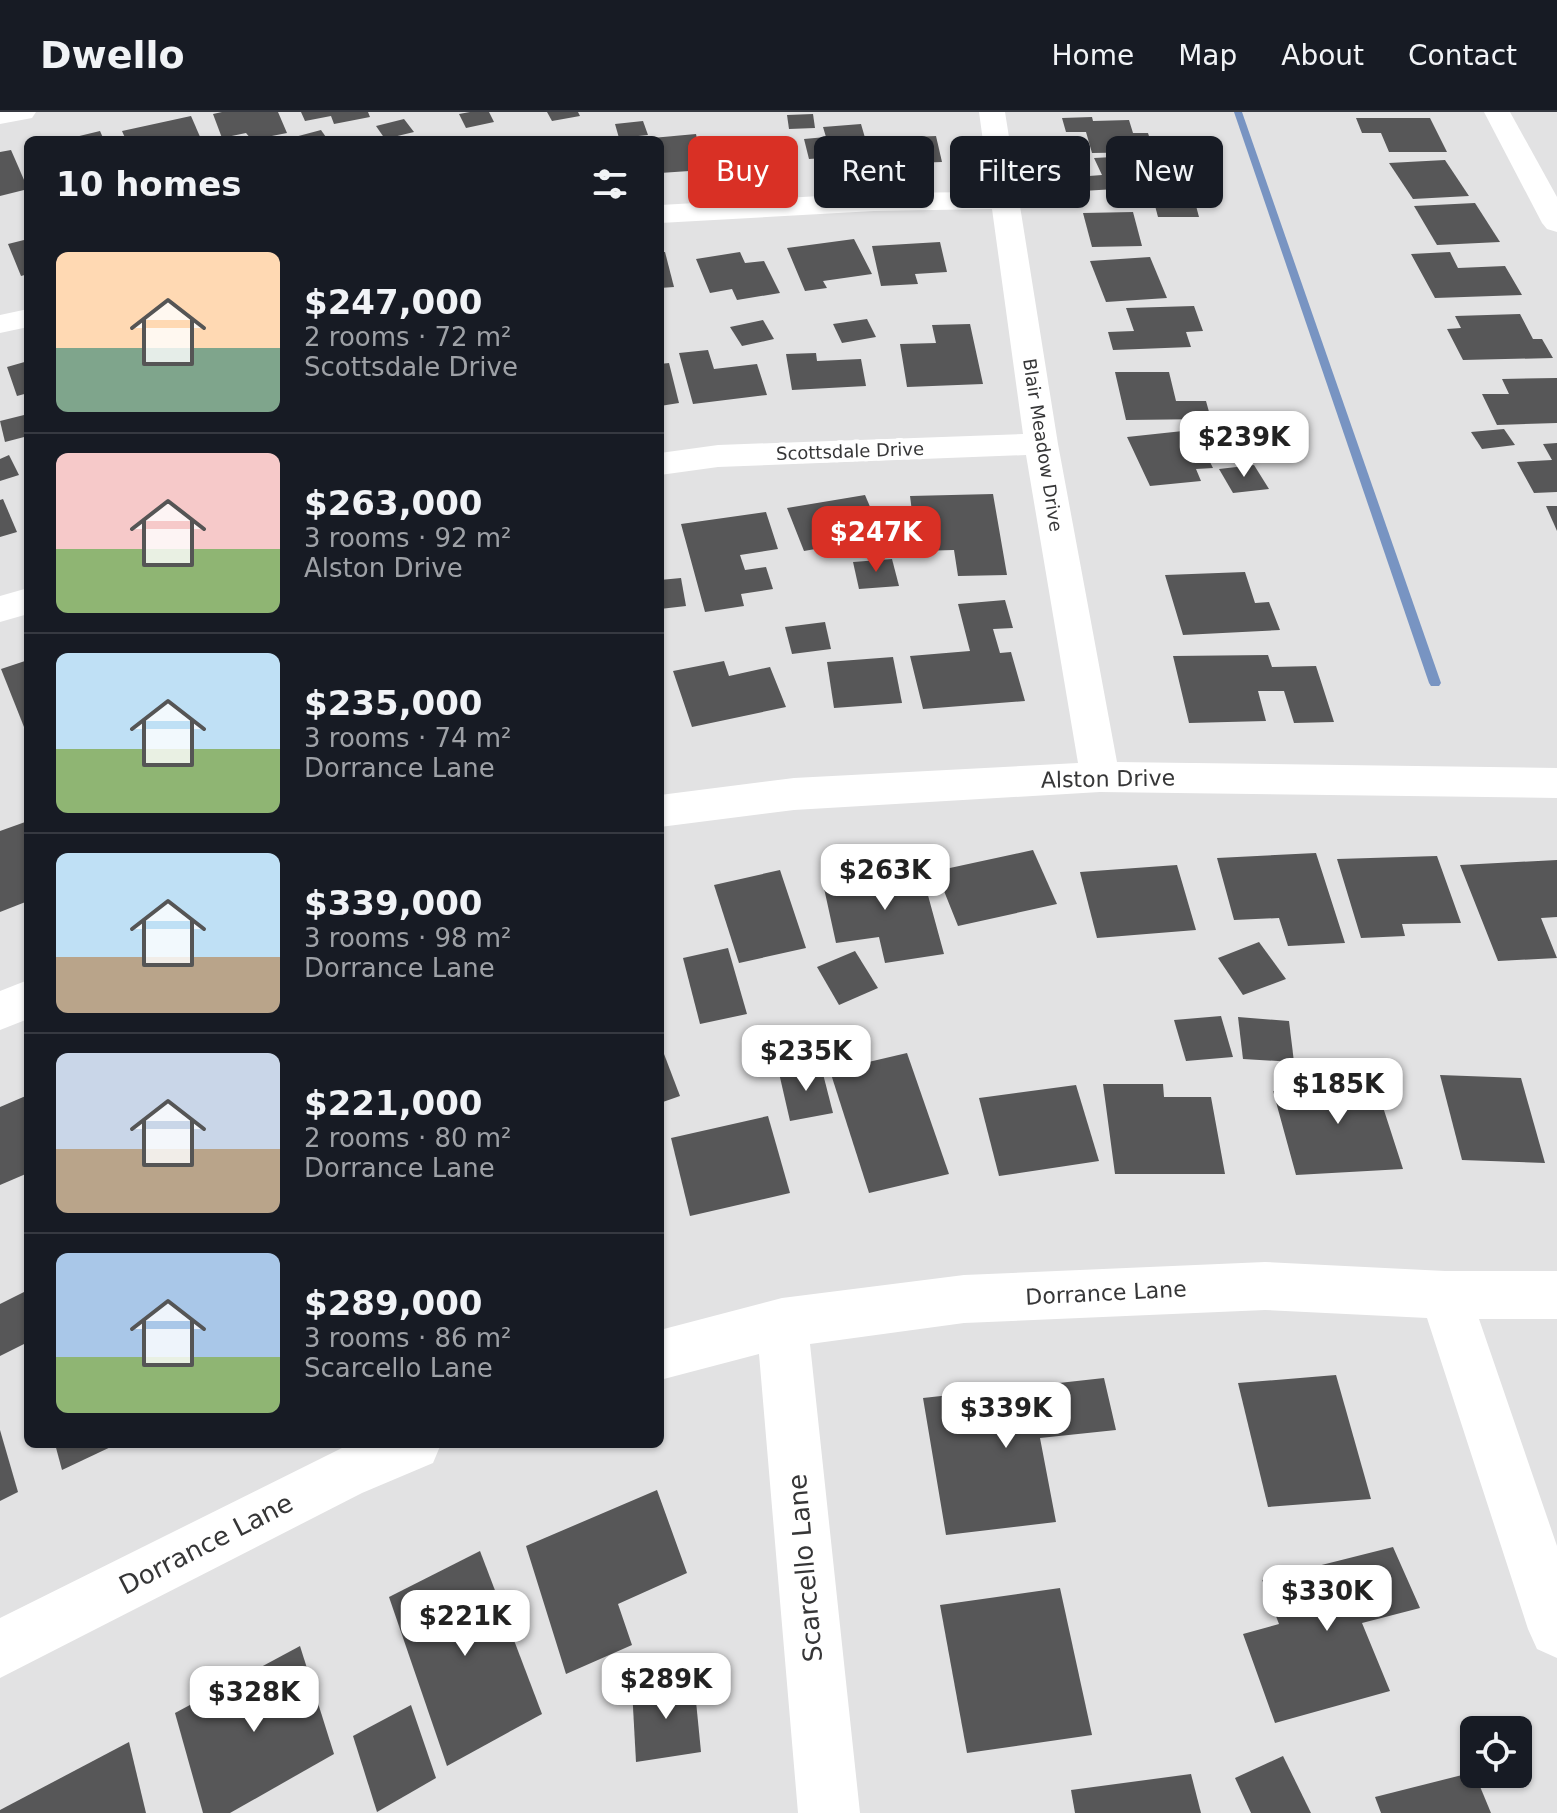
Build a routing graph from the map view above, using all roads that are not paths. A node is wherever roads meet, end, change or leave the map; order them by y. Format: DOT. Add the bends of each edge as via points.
graph roads {
  1 [pos="23,112"];
  2 [pos="992,112"];
  3 [pos="1497,112"];
  4 [pos="0,116"];
  5 [pos="996,136"];
  6 [pos="950,201"];
  7 [pos="1008,208"];
  8 [pos="1553,209"];
  9 [pos="664,214"];
  10 [pos="24,319"];
  11 [pos="0,324"];
  12 [pos="1041,444"];
  13 [pos="664,463"];
  14 [pos="24,602"];
  15 [pos="0,609"];
  16 [pos="1100,777"];
  17 [pos="1557,783"];
  18 [pos="664,810"];
  19 [pos="24,1001"];
  20 [pos="0,1011"];
  21 [pos="1445,1295"];
  22 [pos="1557,1295"];
  23 [pos="782,1323"];
  24 [pos="664,1354"];
  25 [pos="405,1448"];
  26 [pos="1557,1629"];
  27 [pos="0,1649"];
  28 [pos="829,1813"];
  1 -- 4 [label="street"];
  2 -- 5 [label="street, Blair Meadow Drive"];
  3 -- 8 [label="street"];
  6 -- 9 [label="street"];
  7 -- 12 [label="street, Blair Meadow Drive"];
  10 -- 11 [label="street"];
  12 -- 13 [label="street, Scottsdale Drive" via="718,456"];
  12 -- 16 [label="street, Blair Meadow Drive"];
  14 -- 15 [label="street"];
  16 -- 17 [label="street, Alston Drive"];
  16 -- 18 [label="street, Alston Drive" via="794,794"];
  19 -- 20 [label="street"];
  21 -- 22 [label="street, Dorrance Lane"];
  21 -- 23 [label="street, Dorrance Lane" via="1265,1286 964,1299"];
  21 -- 26 [label="street"];
  23 -- 24 [label="street, Dorrance Lane"];
  23 -- 28 [label="street, Scarcello Lane"];
  25 -- 27 [label="street, Dorrance Lane" via="343,1474"];
}
